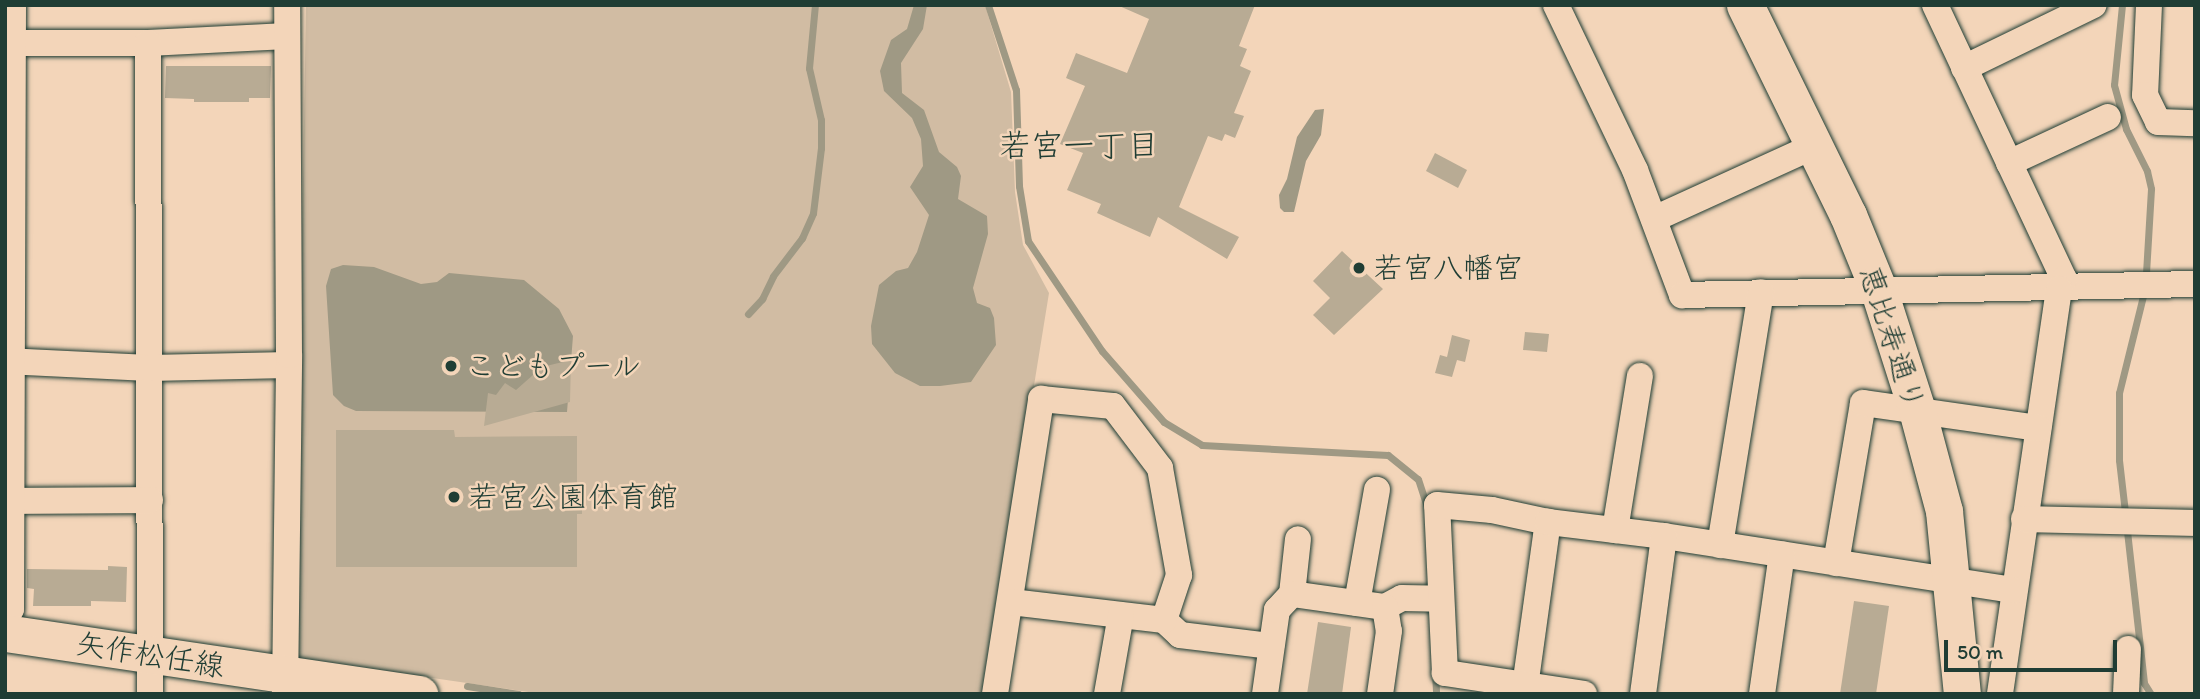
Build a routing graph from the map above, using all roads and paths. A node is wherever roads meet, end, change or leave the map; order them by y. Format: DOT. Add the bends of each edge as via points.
graph roads {
  1 [pos="13,5"];
  2 [pos="287,5"];
  3 [pos="1556,5"];
  4 [pos="1745,5"];
  5 [pos="1935,5"];
  6 [pos="2094,5"];
  7 [pos="2150,5"];
  8 [pos="287,36"];
  9 [pos="10,43"];
  10 [pos="148,43"];
  11 [pos="1964,68"];
  12 [pos="2108,117"];
  13 [pos="2195,123"];
  14 [pos="1814,146"];
  15 [pos="2009,163"];
  16 [pos="1654,219"];
  17 [pos="2195,285"];
  18 [pos="2059,289"];
  19 [pos="1879,291"];
  20 [pos="1760,292"];
  21 [pos="9,361"];
  22 [pos="289,365"];
  23 [pos="149,368"];
  24 [pos="1640,376"];
  25 [pos="1917,410"];
  26 [pos="2038,428"];
  27 [pos="1377,490"];
  28 [pos="150,500"];
  29 [pos="11,501"];
  30 [pos="2024,519"];
  31 [pos="1548,522"];
  32 [pos="2195,523"];
  33 [pos="1615,530"];
  34 [pos="1664,536"];
  35 [pos="1298,539"];
  36 [pos="1720,545"];
  37 [pos="1782,554"];
  38 [pos="1836,563"];
  39 [pos="1952,581"];
  40 [pos="2014,590"];
  41 [pos="1292,594"];
  42 [pos="1435,599"];
  43 [pos="1011,602"];
  44 [pos="1357,603"];
  45 [pos="1385,607"];
  46 [pos="1121,615"];
  47 [pos="5,616"];
  48 [pos="1164,620"];
  49 [pos="5,633"];
  50 [pos="1271,646"];
  51 [pos="2128,649"];
  52 [pos="150,653"];
  53 [pos="285,685"];
  54 [pos="1524,689"];
  55 [pos="150,694"];
  56 [pos="420,694"];
  57 [pos="995,694"];
  58 [pos="1107,694"];
  59 [pos="1265,694"];
  60 [pos="1380,694"];
  61 [pos="1584,694"];
  62 [pos="1643,694"];
  63 [pos="1762,694"];
  64 [pos="1962,694"];
  65 [pos="2000,694"];
  66 [pos="2126,694"];
  1 -- 9 [label="street"];
  2 -- 8 [label="street"];
  3 -- 16 [label="street"];
  4 -- 14 [label="street, 恵比寿通り"];
  5 -- 11 [label="street"];
  6 -- 11 [label="street"];
  7 -- 13 [label="street" via="2145,95 2158,122"];
  8 -- 10 [label="street"];
  8 -- 22 [label="street"];
  9 -- 10 [label="street"];
  9 -- 21 [label="street"];
  10 -- 23 [label="street"];
  11 -- 15 [label="street"];
  12 -- 15 [label="street"];
  14 -- 16 [label="street"];
  14 -- 19 [label="street, 恵比寿通り" via="1849,215"];
  15 -- 18 [label="street" via="2064,279"];
  16 -- 20 [label="street" via="1682,295"];
  17 -- 18 [label="street"];
  18 -- 19 [label="street"];
  18 -- 26 [label="street"];
  19 -- 20 [label="street"];
  19 -- 25 [label="street, 恵比寿通り"];
  20 -- 36 [label="street"];
  21 -- 23 [label="street"];
  21 -- 29 [label="street"];
  22 -- 23 [label="street"];
  22 -- 53 [label="street"];
  23 -- 28 [label="street"];
  24 -- 33 [label="street"];
  25 -- 26 [label="street"];
  25 -- 38 [label="street" via="1863,402"];
  25 -- 39 [label="street, 恵比寿通り" via="1944,511"];
  26 -- 30 [label="street"];
  27 -- 44 [label="street"];
  28 -- 29 [label="street"];
  28 -- 52 [label="street"];
  29 -- 47 [label="street" via="10,609"];
  30 -- 32 [label="street"];
  30 -- 40 [label="street"];
  31 -- 33 [label="street"];
  31 -- 42 [label="street" via="1437,505"];
  31 -- 54 [label="street"];
  33 -- 34 [label="street"];
  34 -- 36 [label="street"];
  34 -- 62 [label="street"];
  35 -- 41 [label="street"];
  36 -- 37 [label="street"];
  37 -- 38 [label="street"];
  37 -- 63 [label="street"];
  38 -- 39 [label="street"];
  39 -- 40 [label="street"];
  39 -- 64 [label="street, 恵比寿通り"];
  40 -- 65 [label="street"];
  41 -- 44 [label="street"];
  41 -- 50 [label="street" via="1277,610"];
  42 -- 45 [label="street" via="1402,598"];
  42 -- 54 [label="street" via="1445,673"];
  43 -- 46 [label="street"];
  43 -- 48 [label="street" via="1041,399 1114,406 1160,468 1179,575"];
  43 -- 57 [label="street"];
  44 -- 45 [label="street"];
  45 -- 60 [label="street" via="1389,631"];
  46 -- 48 [label="street"];
  46 -- 58 [label="street"];
  48 -- 50 [label="street" via="1180,635"];
  49 -- 52 [label="street, 矢作松任線"];
  50 -- 59 [label="street"];
  51 -- 66 [label="street"];
  52 -- 53 [label="street, 矢作松任線"];
  52 -- 55 [label="street"];
  53 -- 56 [label="street, 矢作松任線"];
  54 -- 61 [label="street"];
}
